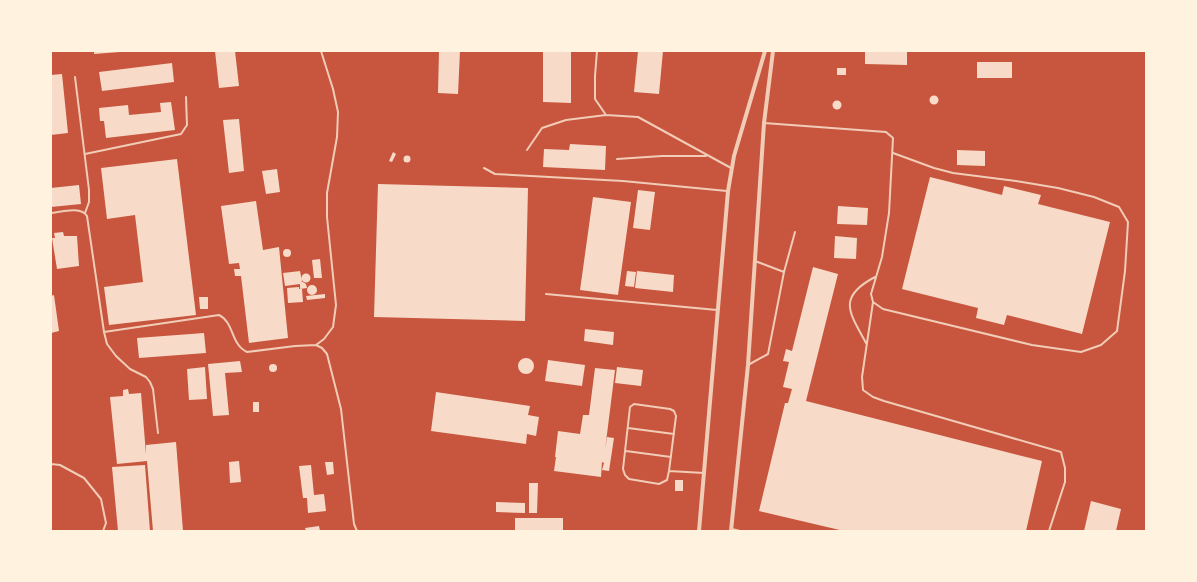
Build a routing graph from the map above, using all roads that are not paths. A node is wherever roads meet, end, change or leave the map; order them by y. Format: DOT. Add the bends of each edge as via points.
graph roads {
  1 [pos="320,51"];
  2 [pos="598,51"];
  3 [pos="765,51"];
  4 [pos="773,51"];
  5 [pos="75,77"];
  6 [pos="186,97"];
  7 [pos="606,115"];
  8 [pos="764,123"];
  9 [pos="527,150"];
  10 [pos="85,154"];
  11 [pos="893,154"];
  12 [pos="708,156"];
  13 [pos="618,159"];
  14 [pos="484,168"];
  15 [pos="732,169"];
  16 [pos="728,191"];
  17 [pos="51,213"];
  18 [pos="85,213"];
  19 [pos="795,232"];
  20 [pos="755,261"];
  21 [pos="784,272"];
  22 [pos="876,276"];
  23 [pos="546,294"];
  24 [pos="873,302"];
  25 [pos="717,310"];
  26 [pos="104,332"];
  27 [pos="867,344"];
  28 [pos="316,345"];
  29 [pos="748,366"];
  30 [pos="628,428"];
  31 [pos="158,432"];
  32 [pos="674,434"];
  33 [pos="626,451"];
  34 [pos="671,457"];
  35 [pos="51,464"];
  36 [pos="669,472"];
  37 [pos="704,473"];
  38 [pos="731,530"];
  39 [pos="103,531"];
  40 [pos="357,531"];
  41 [pos="699,531"];
  42 [pos="740,531"];
  43 [pos="1049,531"];
  1 -- 28 [label="lane" via="338,112 337,137 327,192 336,305 333,327"];
  2 -- 7 [label="lane" via="595,99"];
  3 -- 15 [label="street"];
  4 -- 8 [label="street"];
  5 -- 10 [label="lane"];
  6 -- 10 [label="lane" via="187,125 181,134"];
  7 -- 9 [label="lane" via="566,120 542,128"];
  7 -- 12 [label="lane" via="638,117"];
  8 -- 11 [label="lane" via="886,132 893,138"];
  8 -- 20 [label="street"];
  10 -- 18 [label="lane" via="89,190"];
  11 -- 22 [label="lane" via="889,213 882,257"];
  11 -- 24 [label="lane" via="940,170 1058,188 1094,197 1119,207 1128,222 1117,331 1101,344 1081,352 1032,345 883,309"];
  12 -- 13 [label="lane"];
  12 -- 15 [label="lane"];
  14 -- 16 [label="lane" via="496,174 623,181"];
  15 -- 16 [label="street"];
  16 -- 25 [label="street"];
  17 -- 18 [label="lane"];
  18 -- 26 [label="lane"];
  19 -- 21 [label="lane"];
  20 -- 21 [label="lane"];
  20 -- 29 [label="street"];
  21 -- 29 [label="lane" via="768,354"];
  22 -- 24 [label="lane" via="871,294"];
  22 -- 27 [label="lane" via="862,284 852,295 850,302 851,314"];
  23 -- 25 [label="lane"];
  24 -- 27 [label="lane"];
  25 -- 37 [label="street"];
  26 -- 28 [label="lane" via="219,315 226,321 241,350 247,352"];
  26 -- 31 [label="lane" via="107,344 116,356 150,382"];
  27 -- 43 [label="lane" via="862,377 863,390 873,397 1061,452 1065,482"];
  28 -- 40 [label="lane" via="327,354 340,402 354,524"];
  29 -- 38 [label="street"];
  30 -- 32 [label="lane"];
  30 -- 32 [label="lane" via="630,407 634,404 670,409 674,412"];
  30 -- 33 [label="lane"];
  32 -- 34 [label="lane"];
  33 -- 34 [label="lane"];
  33 -- 36 [label="lane" via="623,469 624,475 629,479 660,484 667,480"];
  34 -- 36 [label="lane"];
  35 -- 39 [label="lane" via="60,465 84,478 101,499 106,524"];
  36 -- 37 [label="lane"];
  37 -- 41 [label="street"];
  38 -- 42 [label="lane"];
}
